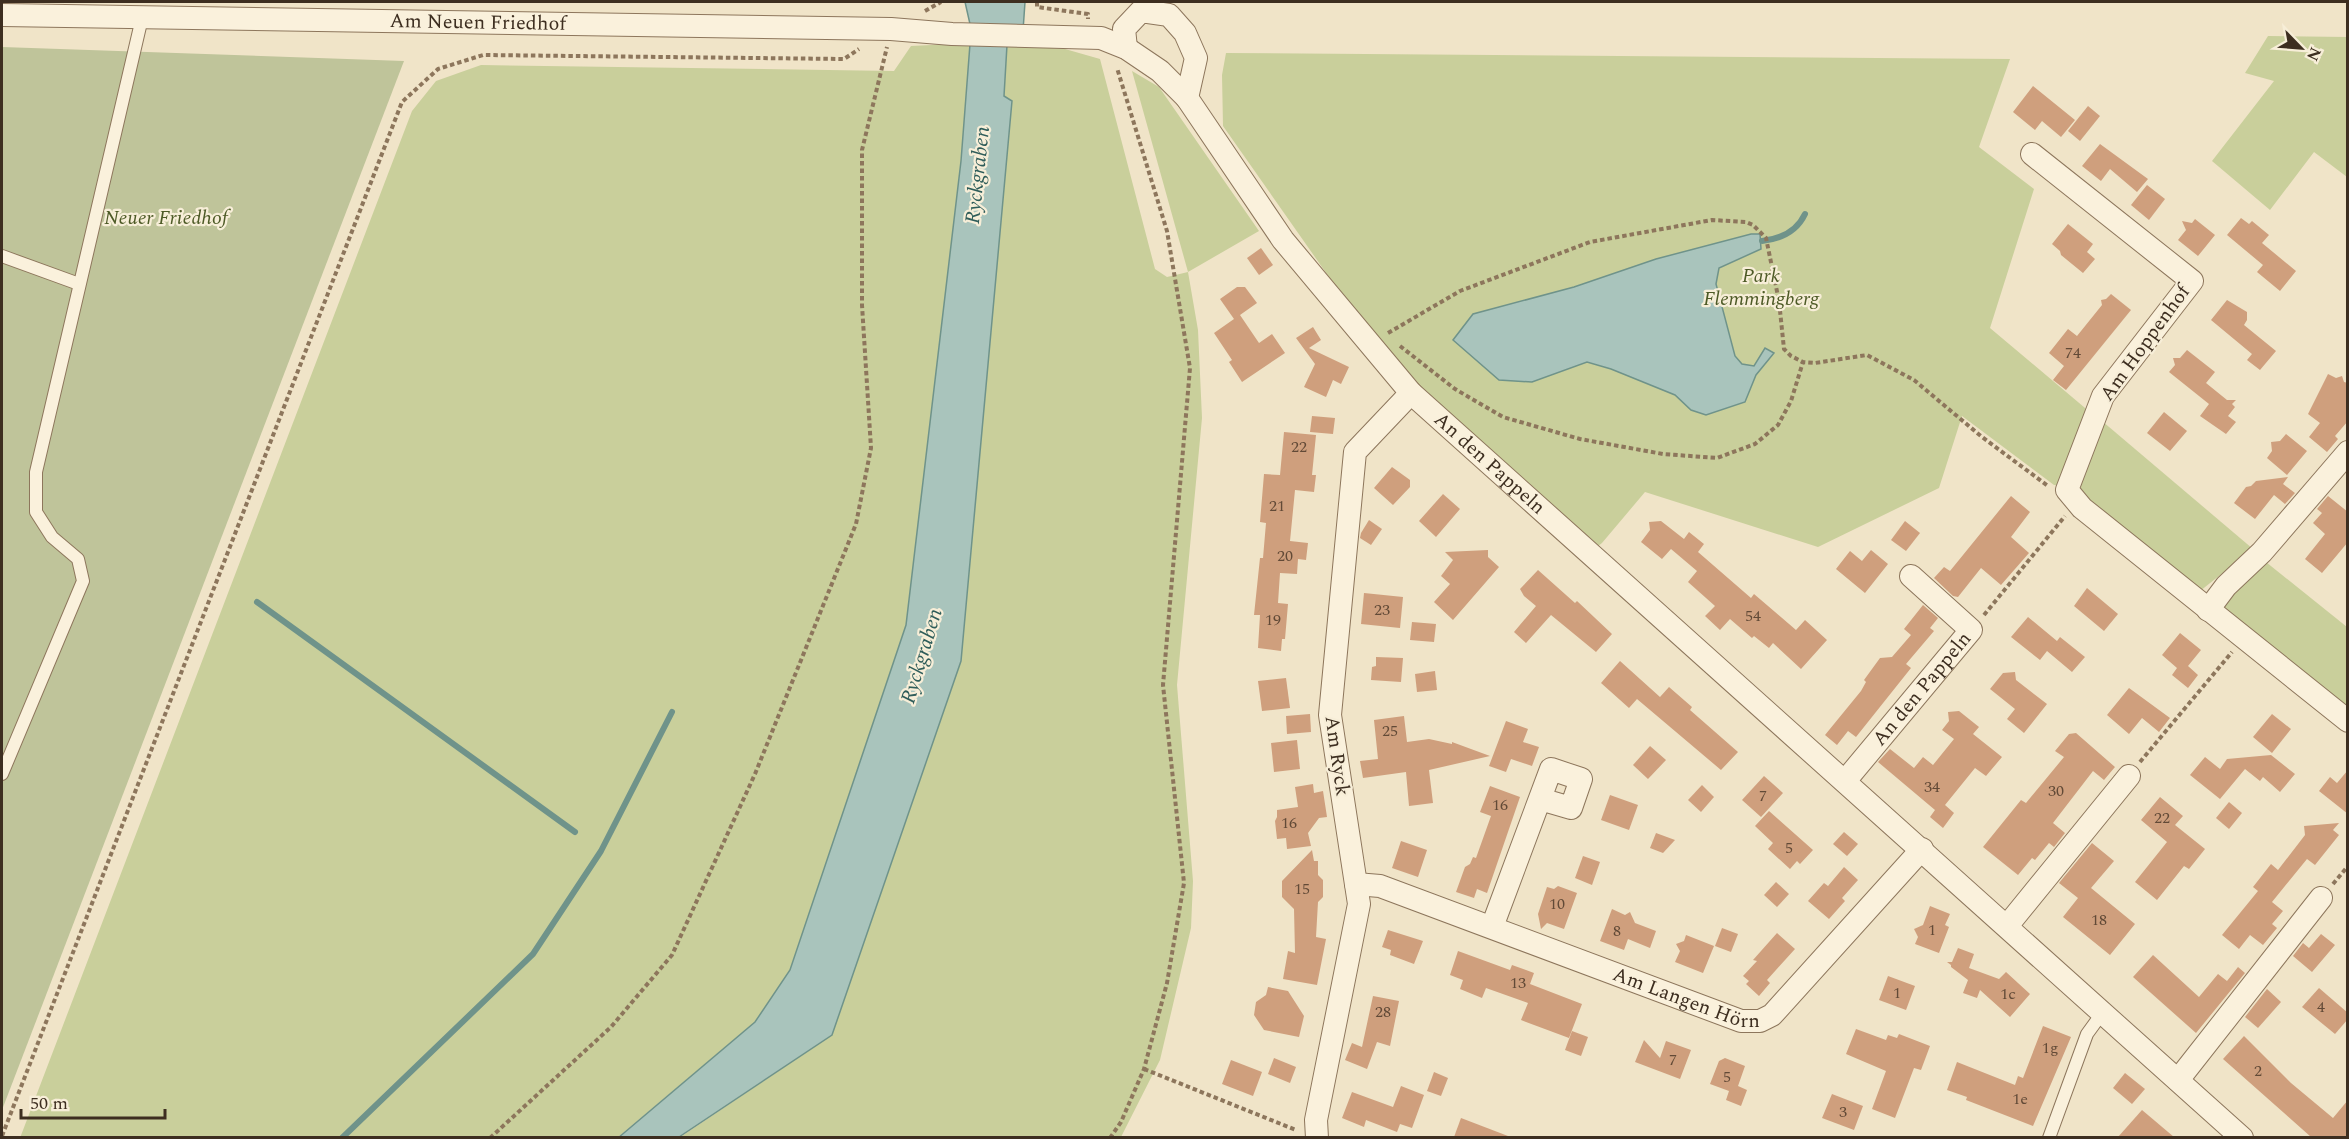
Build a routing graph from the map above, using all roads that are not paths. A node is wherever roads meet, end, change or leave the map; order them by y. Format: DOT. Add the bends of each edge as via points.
graph roads {
  1 [pos="2,15"];
  2 [pos="142,18"];
  3 [pos="1030,35"];
  4 [pos="1126,48"];
  5 [pos="1187,98"];
  6 [pos="2032,154"];
  7 [pos="2,256"];
  8 [pos="79,284"];
  9 [pos="1411,393"];
  10 [pos="2348,452"];
  11 [pos="1911,576"];
  12 [pos="2208,610"];
  13 [pos="2348,721"];
  14 [pos="2,774"];
  15 [pos="2129,776"];
  16 [pos="1845,781"];
  17 [pos="1540,799"];
  18 [pos="1922,849"];
  19 [pos="1356,884"];
  20 [pos="2322,898"];
  21 [pos="2007,926"];
  22 [pos="1492,927"];
  23 [pos="2103,1012"];
  24 [pos="2178,1080"];
  25 [pos="1309,1134"];
  26 [pos="2049,1137"];
  27 [pos="2242,1137"];
  1 -- 2 [label="street, Am Neuen Friedhof"];
  2 -- 3 [label="street, Am Neuen Friedhof" via="891,29"];
  2 -- 8 [label="lane"];
  3 -- 4 [label="street, An den Pappeln" via="1101,38"];
  4 -- 5 [label="street, An den Pappeln" via="1160,71"];
  4 -- 5 [label="street" via="1124,29 1141,11 1169,15 1185,33 1196,58"];
  5 -- 9 [label="street, An den Pappeln" via="1283,240"];
  6 -- 12 [label="street, Am Hoppenhof" via="2192,281 2103,396 2072,496"];
  7 -- 8 [label="lane"];
  8 -- 14 [label="lane" via="36,472 36,512 52,537 78,559 83,581"];
  9 -- 16 [label="street, An den Pappeln"];
  9 -- 19 [label="street, Am Ryck" via="1355,452 1330,715"];
  10 -- 12 [label="street"];
  11 -- 16 [label="street, An den Pappeln" via="1971,630"];
  12 -- 13 [label="street"];
  15 -- 21 [label="street"];
  16 -- 18 [label="street, An den Pappeln"];
  17 -- 22 [label="street"];
  18 -- 21 [label="street, An den Pappeln"];
  18 -- 22 [label="street, Am Langen Hörn" via="1772,1015 1760,1021 1740,1021"];
  19 -- 22 [label="street, Am Langen Hörn" via="1380,886"];
  19 -- 25 [label="street, Am Ryck" via="1359,904 1316,1120"];
  20 -- 24 [label="street"];
  21 -- 23 [label="street, An den Pappeln"];
  23 -- 24 [label="street, An den Pappeln"];
  23 -- 26 [label="lane" via="2087,1034"];
  24 -- 27 [label="street, An den Pappeln"];
}
